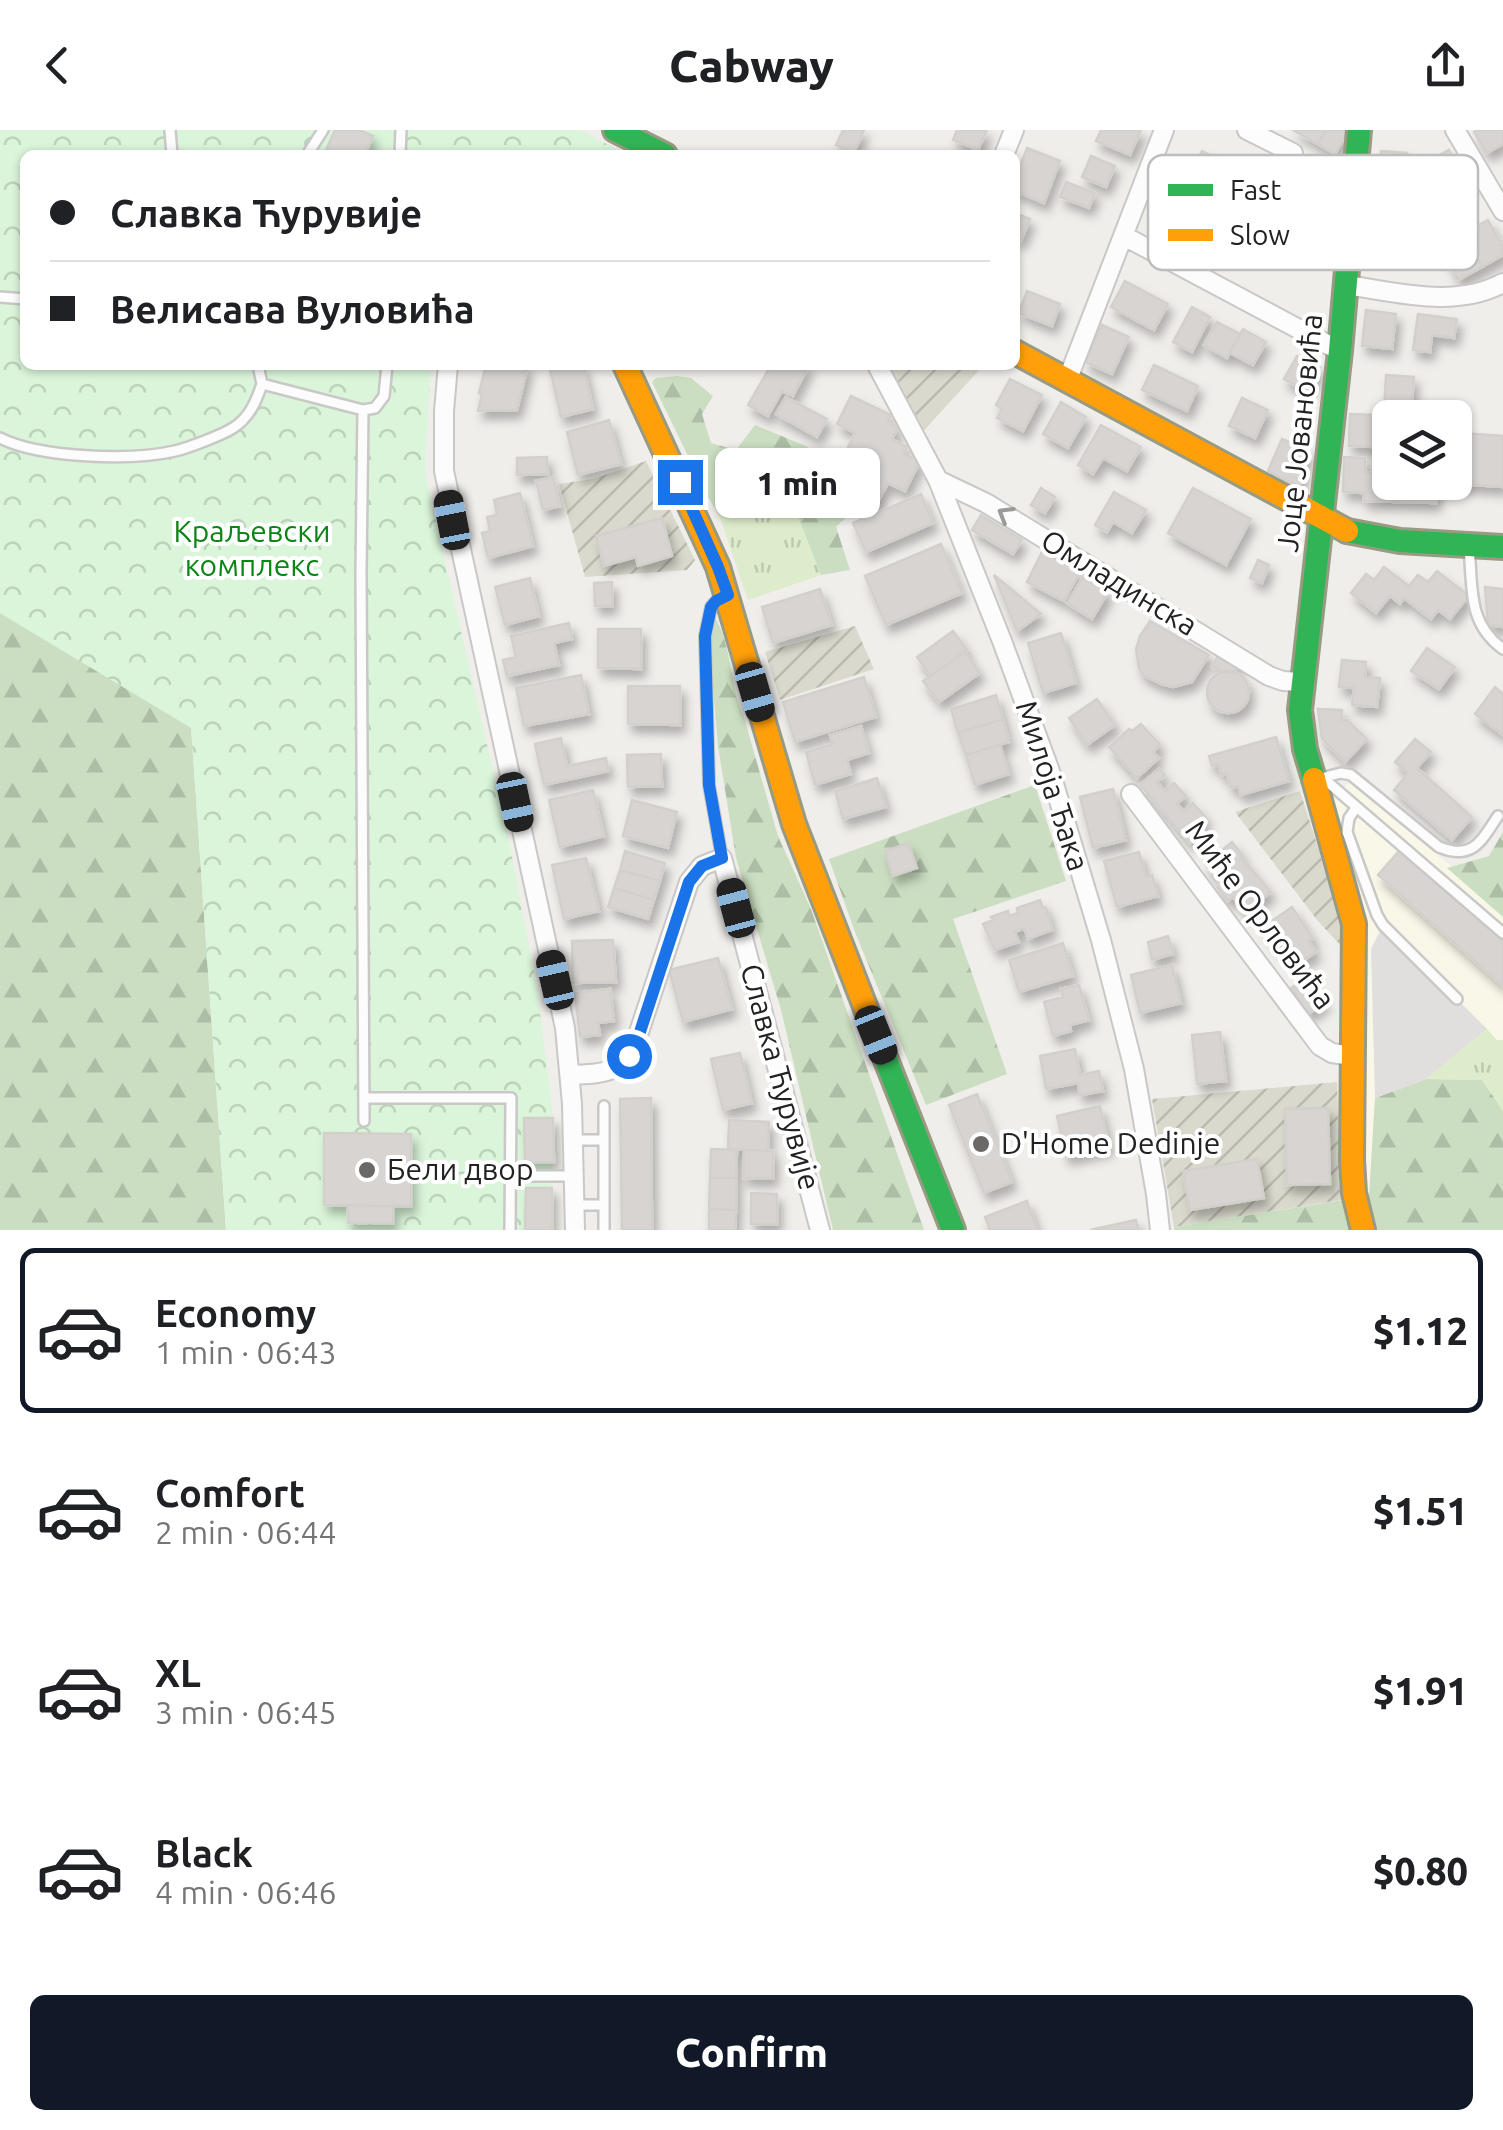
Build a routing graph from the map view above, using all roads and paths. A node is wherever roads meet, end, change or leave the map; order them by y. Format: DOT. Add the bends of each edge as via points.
graph roads {
  1 [pos="615,130"];
  2 [pos="1164,130"];
  3 [pos="1247,130"];
  4 [pos="1360,130"];
  5 [pos="1455,130"];
  6 [pos="655,150"];
  7 [pos="1292,153"];
  8 [pos="1155,155"];
  9 [pos="1358,155"];
  10 [pos="1470,155"];
  11 [pos="1478,168"];
  12 [pos="1148,172"];
  13 [pos="1503,210"];
  14 [pos="1124,236"];
  15 [pos="1148,249"];
  16 [pos="1188,270"];
  17 [pos="1347,270"];
  18 [pos="1503,283"];
  19 [pos="1346,284"];
  20 [pos="1340,351"];
  21 [pos="1020,355"];
  22 [pos="259,370"];
  23 [pos="386,370"];
  24 [pos="448,370"];
  25 [pos="626,370"];
  26 [pos="880,370"];
  27 [pos="1067,381"];
  28 [pos="262,384"];
  29 [pos="363,410"];
  30 [pos="0,438"];
  31 [pos="938,480"];
  32 [pos="1321,520"];
  33 [pos="1469,545"];
  34 [pos="1503,547"];
  35 [pos="728,595"];
  36 [pos="1503,649"];
  37 [pos="1301,682"];
  38 [pos="1318,779"];
  39 [pos="1132,794"];
  40 [pos="1356,808"];
  41 [pos="1498,816"];
  42 [pos="722,858"];
  43 [pos="1503,933"];
  44 [pos="1457,999"];
  45 [pos="1352,1056"];
  46 [pos="571,1075"];
  47 [pos="364,1098"];
  48 [pos="604,1106"];
  49 [pos="364,1121"];
  50 [pos="574,1140"];
  51 [pos="604,1140"];
  52 [pos="510,1176"];
  53 [pos="574,1176"];
  54 [pos="604,1205"];
  55 [pos="575,1206"];
  56 [pos="510,1230"];
  57 [pos="575,1230"];
  58 [pos="604,1230"];
  59 [pos="820,1230"];
  60 [pos="953,1230"];
  61 [pos="1160,1230"];
  62 [pos="1362,1230"];
  1 -- 6 [label="street"];
  2 -- 8 [label="street"];
  3 -- 7 [label="street"];
  4 -- 9 [label="street, Јоце Јовановића"];
  5 -- 10 [label="street"];
  11 -- 13 [label="street"];
  12 -- 14 [label="street"];
  14 -- 15 [label="street"];
  14 -- 27 [label="street"];
  16 -- 20 [label="street"];
  17 -- 19 [label="street, Јоце Јовановића"];
  18 -- 19 [label="street" via="1458,296"];
  19 -- 20 [label="street, Јоце Јовановића"];
  20 -- 32 [label="street, Јоце Јовановића"];
  21 -- 27 [label="street"];
  22 -- 28 [label="lane"];
  23 -- 29 [label="lane" via="384,396"];
  24 -- 46 [label="street" via="444,471"];
  25 -- 35 [label="street"];
  26 -- 31 [label="street, Милоја Ђака"];
  27 -- 32 [label="street"];
  28 -- 29 [label="lane"];
  28 -- 30 [label="lane" via="255,406 234,428 176,451 98,458"];
  29 -- 47 [label="lane"];
  37 -- 31 [label="street, Омладинска, one-way" via="1270,676 986,502"];
  31 -- 61 [label="street, Милоја Ђака" via="1036,730 1087,892 1134,1069"];
  32 -- 33 [label="street" via="1378,539"];
  32 -- 37 [label="street, Јоце Јовановића"];
  33 -- 34 [label="street"];
  33 -- 36 [label="lane" via="1478,620"];
  35 -- 42 [label="lane" via="711,607 705,636 709,785"];
  35 -- 60 [label="street" via="794,824"];
  37 -- 38 [label="street, Миће Орловића" via="1301,727"];
  38 -- 40 [label="lane"];
  38 -- 41 [label="lane" via="1351,775 1450,851 1479,844"];
  38 -- 45 [label="street, Миће Орловића" via="1354,924"];
  39 -- 45 [label="street, Миће Орловића" via="1320,1046"];
  40 -- 43 [label="lane"];
  40 -- 44 [label="lane" via="1347,832 1377,914"];
  42 -- 46 [label="street" via="702,866 689,882 629,1056 615,1069"];
  42 -- 59 [label="street, Славка Ћурувије"];
  45 -- 62 [label="street, Миће Орловића" via="1352,1160"];
  46 -- 50 [label="street"];
  47 -- 49 [label="lane"];
  47 -- 52 [label="lane" via="510,1098"];
  48 -- 51 [label="lane"];
  50 -- 51 [label="lane"];
  50 -- 53 [label="street"];
  51 -- 54 [label="lane"];
  52 -- 53 [label="lane"];
  52 -- 56 [label="lane"];
  53 -- 55 [label="street"];
  54 -- 55 [label="lane"];
  54 -- 58 [label="lane"];
  55 -- 57 [label="street"];
}
